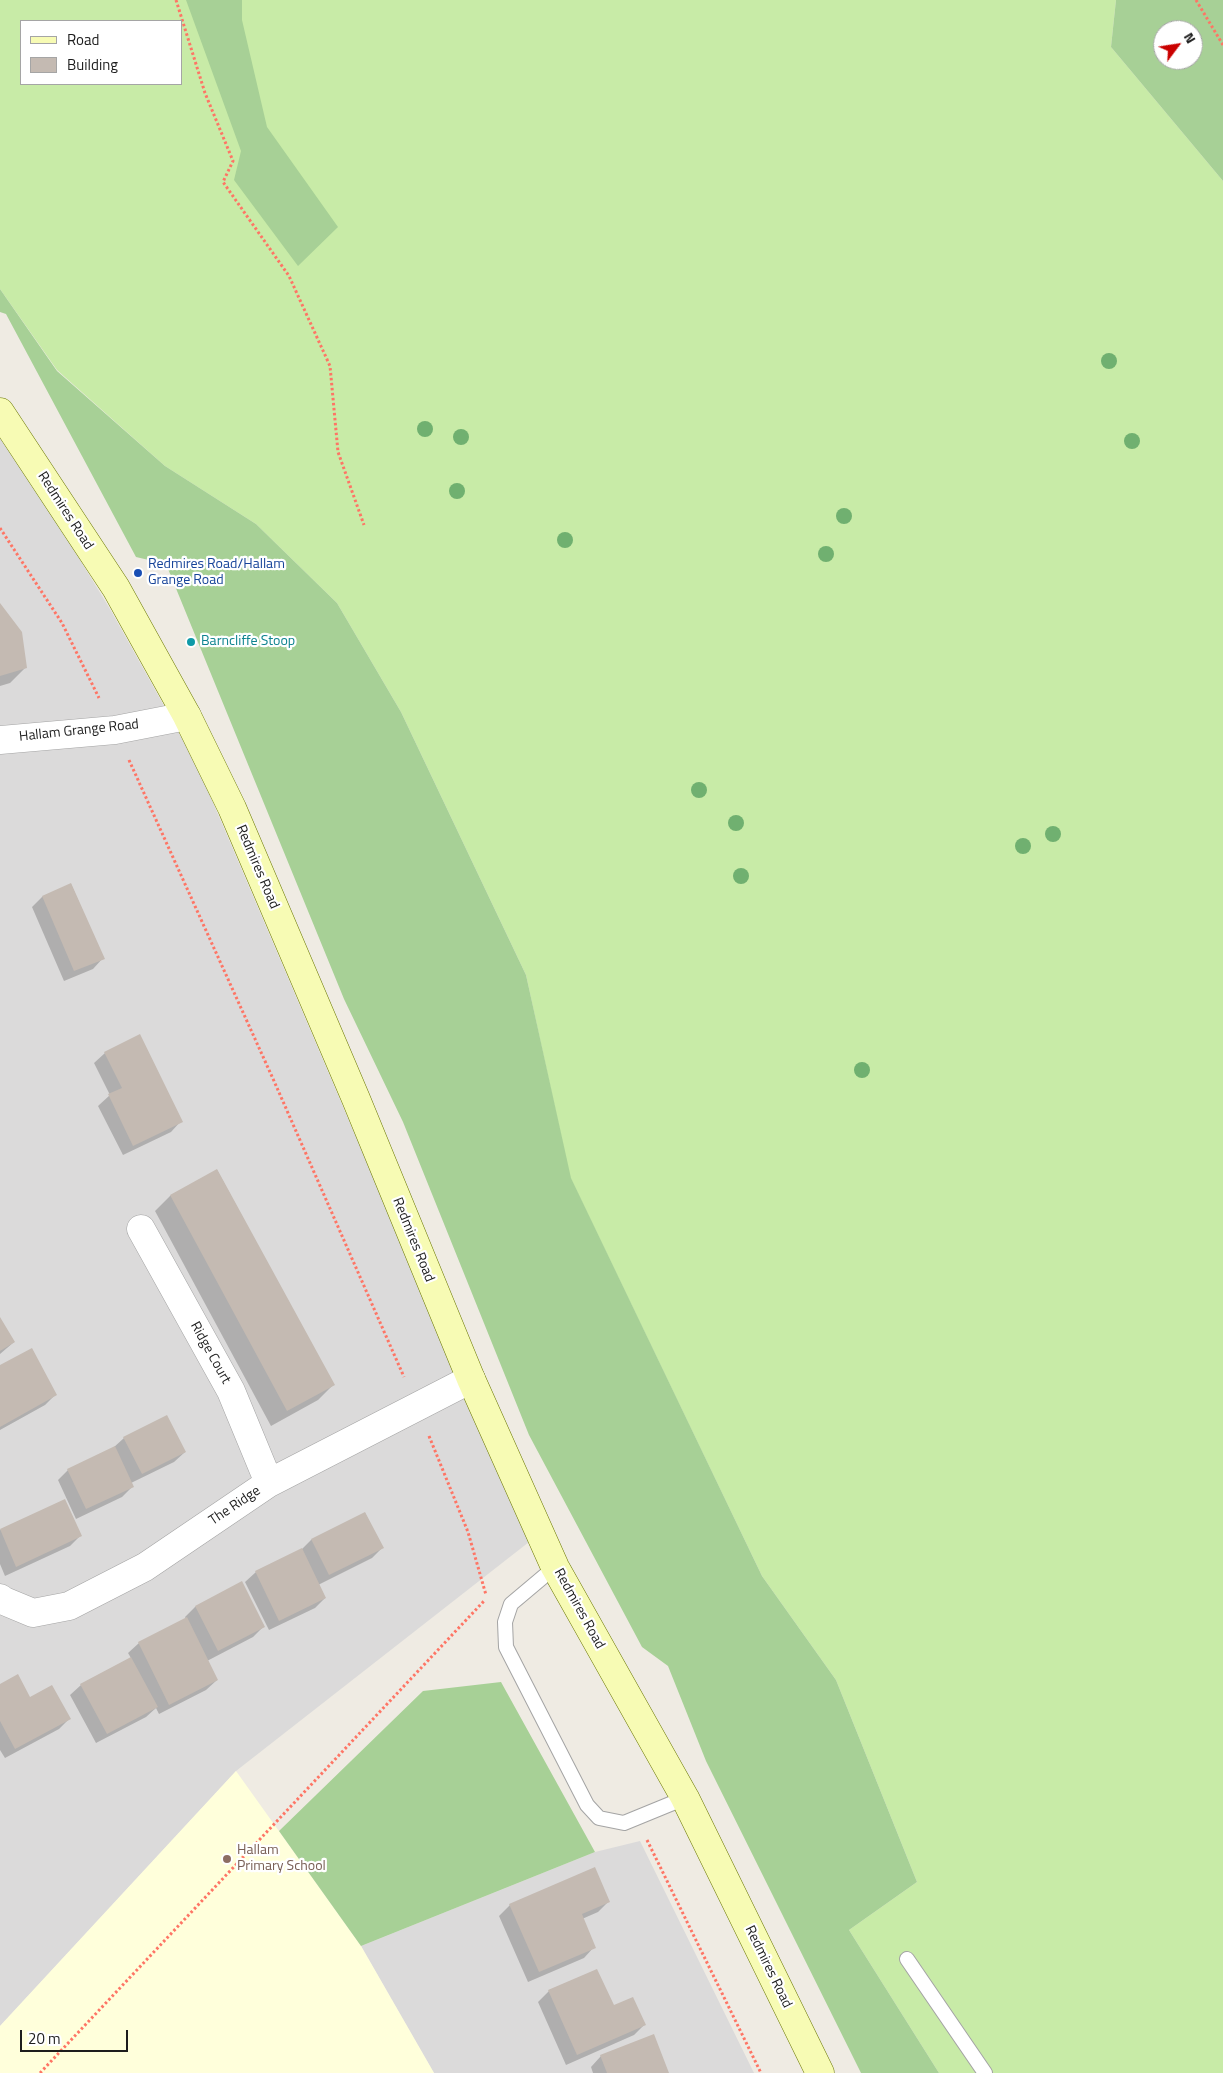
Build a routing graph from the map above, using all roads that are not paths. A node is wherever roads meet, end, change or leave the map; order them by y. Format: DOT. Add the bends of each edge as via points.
graph roads {
  1 [pos="0,412"];
  2 [pos="188,716"];
  3 [pos="0,740"];
  4 [pos="142,1228"];
  5 [pos="471,1379"];
  6 [pos="269,1483"];
  7 [pos="554,1567"];
  8 [pos="0,1598"];
  9 [pos="685,1798"];
  10 [pos="907,1959"];
  11 [pos="820,2073"];
  12 [pos="985,2073"];
  1 -- 2 [label="street, Redmires Road" via="116,588"];
  2 -- 3 [label="street, Hallam Grange Road" via="116,730"];
  2 -- 5 [label="street, Redmires Road" via="232,808"];
  4 -- 6 [label="street, Ridge Court" via="232,1391"];
  5 -- 6 [label="street, The Ridge"];
  5 -- 7 [label="street, Redmires Road"];
  6 -- 8 [label="street, The Ridge" via="145,1567 69,1606 33,1613"];
  7 -- 9 [label="street, Redmires Road"];
  7 -- 9 [label="lane" via="511,1604 506,1622 506,1647 587,1805 599,1818 624,1823"];
  9 -- 11 [label="street, Redmires Road"];
  10 -- 12 [label="lane"];
}
